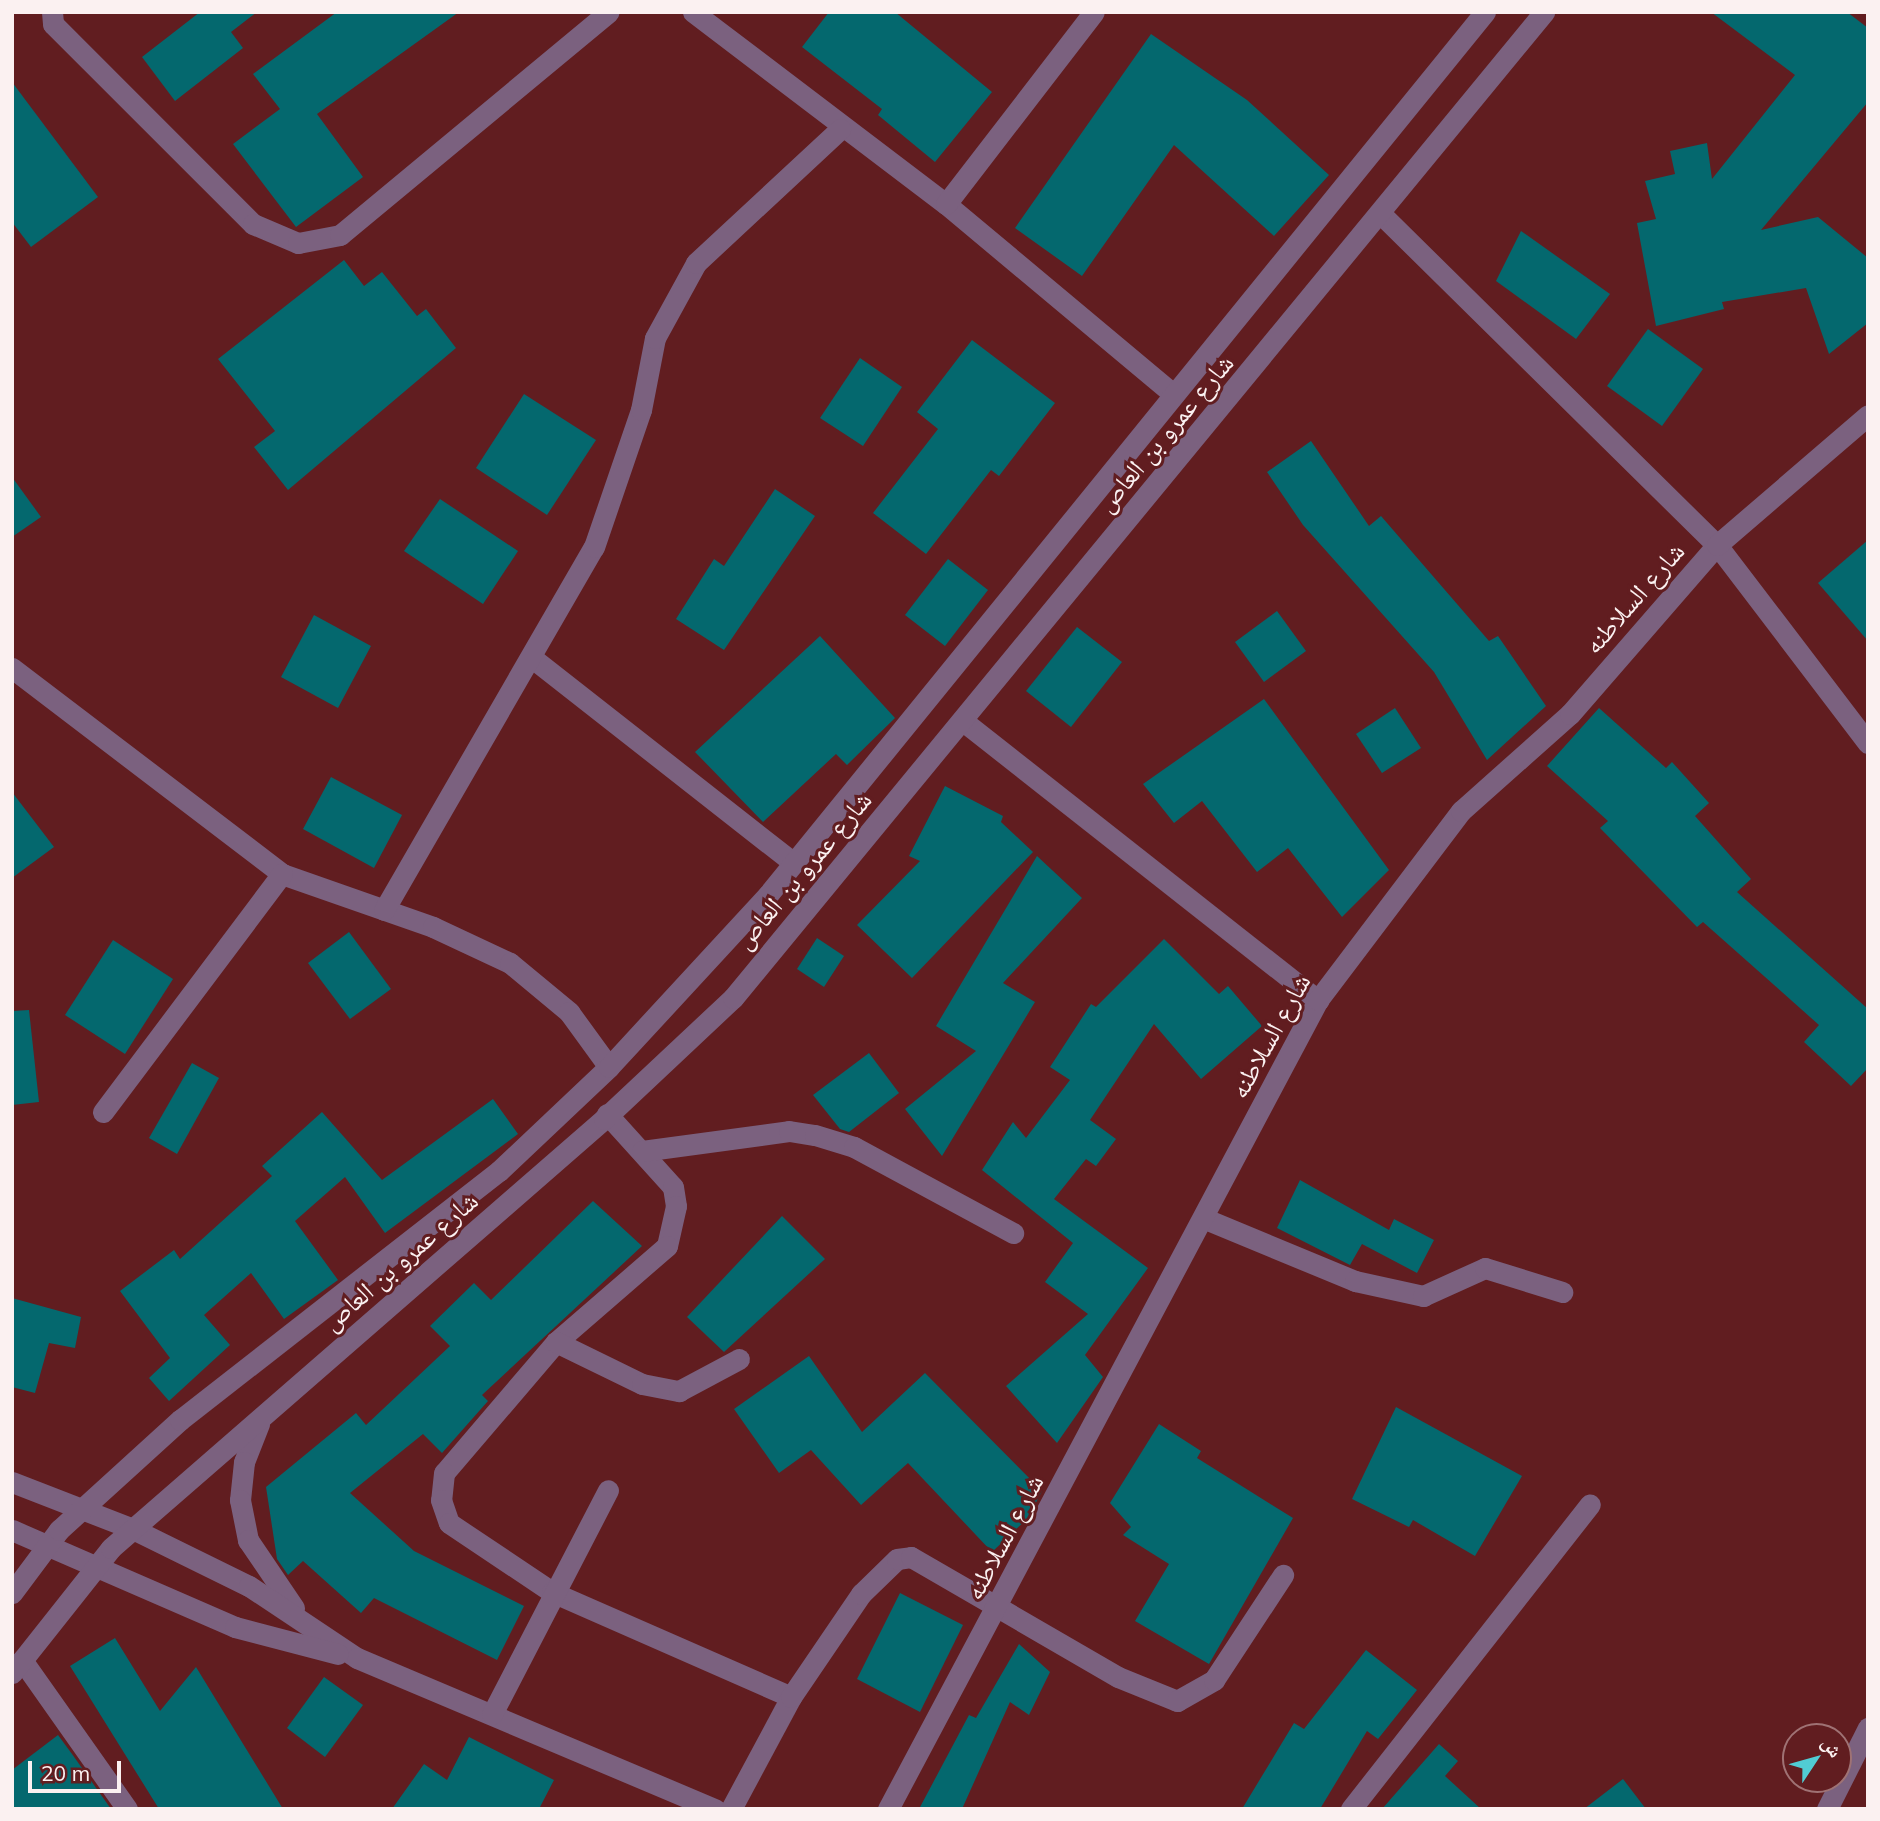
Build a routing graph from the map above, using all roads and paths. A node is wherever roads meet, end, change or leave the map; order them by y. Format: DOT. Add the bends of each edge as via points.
graph roads {
  1 [pos="52,12"];
  2 [pos="608,12"];
  3 [pos="693,12"];
  4 [pos="1094,12"];
  5 [pos="1485,12"];
  6 [pos="1544,12"];
  7 [pos="717,19"];
  8 [pos="840,129"];
  9 [pos="946,204"];
  10 [pos="1382,216"];
  11 [pos="1172,393"];
  12 [pos="1868,415"];
  13 [pos="1717,545"];
  14 [pos="531,657"];
  15 [pos="12,668"];
  16 [pos="963,721"];
  17 [pos="1868,743"];
  18 [pos="792,862"];
  19 [pos="282,874"];
  20 [pos="384,910"];
  21 [pos="1318,1000"];
  22 [pos="609,1067"];
  23 [pos="103,1112"];
  24 [pos="607,1114"];
  25 [pos="642,1151"];
  26 [pos="1203,1219"];
  27 [pos="1013,1233"];
  28 [pos="1562,1292"];
  29 [pos="556,1342"];
  30 [pos="739,1359"];
  31 [pos="261,1419"];
  32 [pos="12,1482"];
  33 [pos="608,1490"];
  34 [pos="1590,1504"];
  35 [pos="83,1511"];
  36 [pos="133,1529"];
  37 [pos="12,1530"];
  38 [pos="47,1545"];
  39 [pos="97,1565"];
  40 [pos="1283,1575"];
  41 [pos="12,1592"];
  42 [pos="552,1592"];
  43 [pos="999,1606"];
  44 [pos="308,1626"];
  45 [pos="358,1658"];
  46 [pos="17,1667"];
  47 [pos="791,1697"];
  48 [pos="492,1714"];
  49 [pos="1868,1728"];
  50 [pos="127,1809"];
  51 [pos="715,1809"];
  52 [pos="731,1809"];
  53 [pos="888,1809"];
  54 [pos="1351,1809"];
  55 [pos="1827,1809"];
  1 -- 2 [label="street" via="53,24 253,223 298,243 340,235"];
  3 -- 7 [label="street"];
  4 -- 9 [label="street"];
  5 -- 11 [label="street"];
  6 -- 10 [label="street, شارع عمرو بن العاص"];
  7 -- 8 [label="street"];
  8 -- 9 [label="street"];
  8 -- 14 [label="street" via="696,263 655,338 641,410 594,547"];
  9 -- 11 [label="street"];
  10 -- 13 [label="street"];
  10 -- 16 [label="street, شارع عمرو بن العاص"];
  11 -- 18 [label="street"];
  12 -- 13 [label="street, شارع السلاطنه"];
  13 -- 17 [label="street"];
  13 -- 21 [label="street, شارع السلاطنه" via="1570,714 1461,811"];
  14 -- 18 [label="street"];
  14 -- 20 [label="street"];
  15 -- 19 [label="street"];
  16 -- 21 [label="street"];
  16 -- 24 [label="street, شارع عمرو بن العاص" via="733,998"];
  18 -- 22 [label="street"];
  19 -- 20 [label="street"];
  19 -- 23 [label="street"];
  20 -- 22 [label="street" via="510,963 569,1012"];
  21 -- 26 [label="street, شارع السلاطنه"];
  22 -- 35 [label="street" via="499,1171 180,1420"];
  24 -- 25 [label="street"];
  24 -- 31 [label="street, شارع عمرو بن العاص"];
  25 -- 27 [label="street" via="789,1131 815,1135 854,1147"];
  25 -- 29 [label="street" via="673,1187 677,1206 667,1246"];
  26 -- 28 [label="street" via="1355,1281 1423,1296 1485,1268"];
  26 -- 43 [label="street, شارع السلاطنه"];
  29 -- 30 [label="street" via="642,1384 679,1391"];
  29 -- 42 [label="street" via="444,1473 442,1500 449,1523"];
  31 -- 36 [label="street, شارع عمرو بن العاص"];
  31 -- 44 [label="street" via="243,1475 248,1540"];
  32 -- 35 [label="street"];
  33 -- 42 [label="street"];
  34 -- 54 [label="street"];
  35 -- 36 [label="street"];
  35 -- 38 [label="street"];
  36 -- 39 [label="street, شارع عمرو بن العاص"];
  36 -- 44 [label="street" via="249,1586"];
  37 -- 38 [label="street"];
  38 -- 39 [label="street"];
  38 -- 41 [label="street"];
  39 -- 45 [label="street" via="235,1627"];
  39 -- 46 [label="street, شارع عمرو بن العاص"];
  40 -- 43 [label="street" via="1214,1680 1177,1701 1118,1677"];
  42 -- 47 [label="street"];
  42 -- 48 [label="street"];
  43 -- 47 [label="street" via="911,1558 897,1559 861,1594"];
  43 -- 53 [label="street, شارع السلاطنه"];
  44 -- 45 [label="street"];
  45 -- 48 [label="street"];
  46 -- 50 [label="street"];
  47 -- 52 [label="street"];
  48 -- 51 [label="street"];
  49 -- 55 [label="street"];
}
